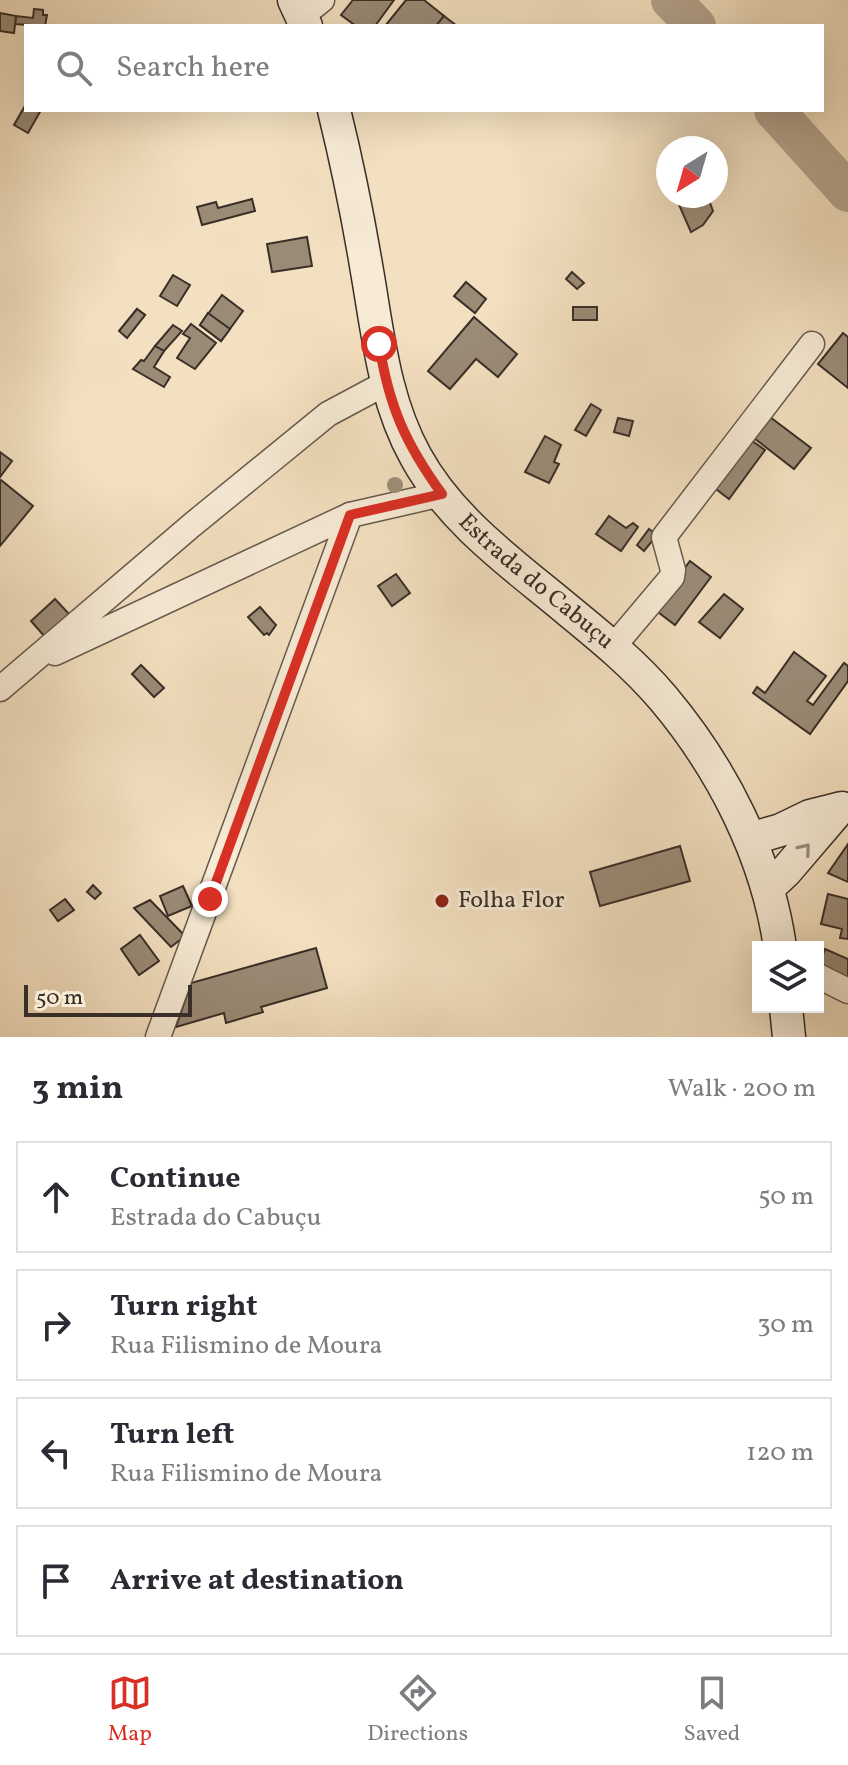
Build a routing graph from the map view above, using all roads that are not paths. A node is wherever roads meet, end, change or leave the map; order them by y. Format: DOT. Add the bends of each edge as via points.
graph roads {
  1 [pos="334,112"];
  2 [pos="812,344"];
  3 [pos="386,383"];
  4 [pos="442,494"];
  5 [pos="350,515"];
  6 [pos="613,647"];
  7 [pos="22,668"];
  8 [pos="0,689"];
  9 [pos="844,807"];
  10 [pos="750,839"];
  11 [pos="769,887"];
  12 [pos="779,941"];
  13 [pos="824,979"];
  14 [pos="848,991"];
  15 [pos="787,1013"];
  16 [pos="158,1037"];
  17 [pos="789,1037"];
  1 -- 3 [label="street, Estrada do Cabuçu"];
  2 -- 6 [label="street" via="664,537 672,577"];
  3 -- 4 [label="street, Estrada do Cabuçu" via="416,459"];
  3 -- 7 [label="street" via="328,414"];
  4 -- 5 [label="street"];
  4 -- 6 [label="street, Estrada do Cabuçu" via="474,532"];
  5 -- 7 [label="street"];
  5 -- 16 [label="street"];
  6 -- 10 [label="street, Estrada do Cabuçu" via="663,698 697,745"];
  7 -- 8 [label="street"];
  9 -- 10 [label="street"];
  11 -- 9 [label="street, one-way"];
  10 -- 11 [label="street, Estrada do Cabuçu"];
  11 -- 12 [label="street, Estrada do Cabuçu"];
  13 -- 14 [label="street"];
  15 -- 17 [label="street"];
}
